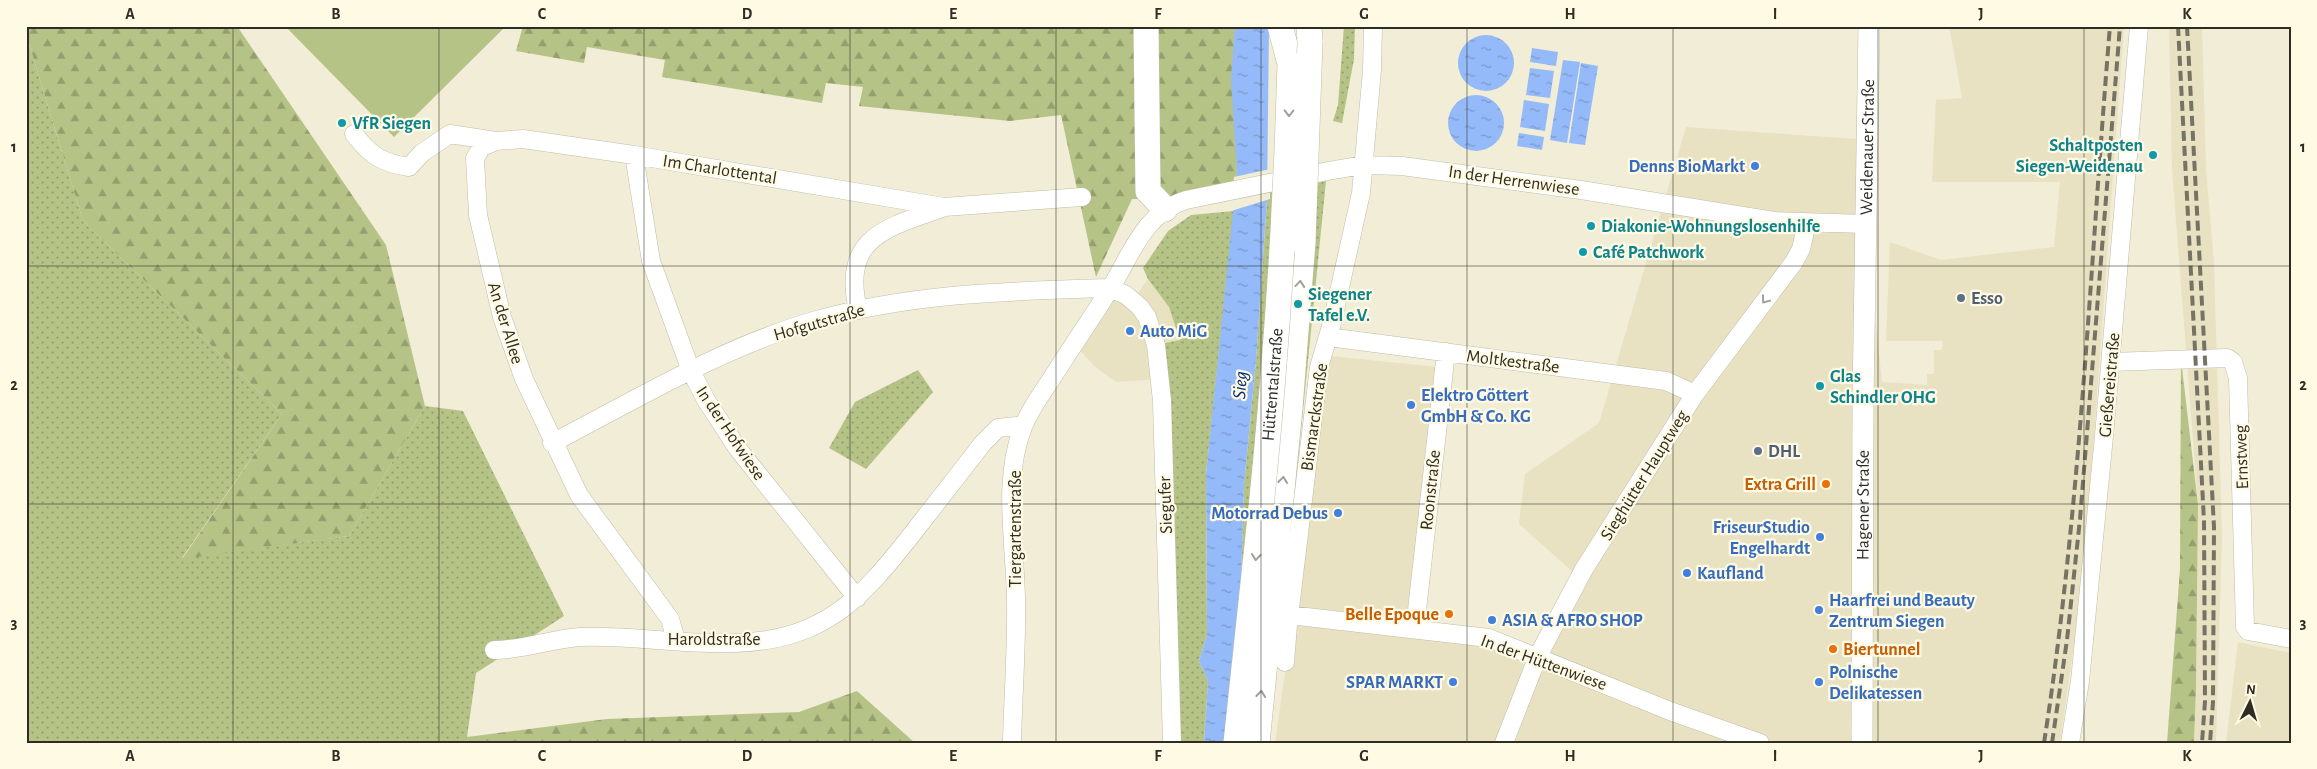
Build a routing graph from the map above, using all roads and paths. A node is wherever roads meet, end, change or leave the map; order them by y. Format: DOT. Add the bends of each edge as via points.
graph roads {
  1 [pos="1146,26"];
  2 [pos="1161,26"];
  3 [pos="1280,26"];
  4 [pos="1288,26"];
  5 [pos="1373,26"];
  6 [pos="1869,26"];
  7 [pos="2139,26"];
  8 [pos="1310,32"];
  9 [pos="1290,64"];
  10 [pos="354,134"];
  11 [pos="496,142"];
  12 [pos="634,155"];
  13 [pos="1363,165"];
  14 [pos="1082,197"];
  15 [pos="944,207"];
  16 [pos="1165,209"];
  17 [pos="1807,223"];
  18 [pos="1866,224"];
  19 [pos="1865,268"];
  20 [pos="1110,288"];
  21 [pos="858,310"];
  22 [pos="1328,337"];
  23 [pos="1446,352"];
  24 [pos="2111,362"];
  25 [pos="691,371"];
  26 [pos="1695,394"];
  27 [pos="1024,425"];
  28 [pos="552,443"];
  29 [pos="857,598"];
  30 [pos="1289,615"];
  31 [pos="1415,628"];
  32 [pos="2291,639"];
  33 [pos="676,640"];
  34 [pos="494,650"];
  35 [pos="1538,656"];
  36 [pos="1285,662"];
  37 [pos="1718,736"];
  38 [pos="1012,743"];
  39 [pos="1172,743"];
  40 [pos="1236,743"];
  41 [pos="1257,743"];
  42 [pos="1504,743"];
  43 [pos="1760,743"];
  44 [pos="1862,743"];
  45 [pos="2070,743"];
  1 -- 16 [label="highway" via="1148,190"];
  2 -- 16 [label="highway"];
  3 -- 9 [label="highway"];
  4 -- 9 [label="highway, Hüttentalstraße"];
  5 -- 13 [label="street, Bismarckstraße"];
  6 -- 18 [label="main road, Weidenauer Straße"];
  7 -- 24 [label="street, Gießereistraße"];
  41 -- 8 [label="highway, Hüttentalstraße, one-way, bridge" via="1304,242"];
  9 -- 40 [label="highway, Hüttentalstraße, one-way, bridge" via="1271,406"];
  10 -- 11 [label="street" via="369,153 392,164 409,167 422,153 450,134"];
  11 -- 12 [label="street, Im Charlottental" via="523,139"];
  11 -- 28 [label="street, An der Allee" via="482,148 475,158 478,215 502,317"];
  12 -- 15 [label="street, Im Charlottental"];
  12 -- 25 [label="street, In der Hofwiese" via="651,261"];
  13 -- 16 [label="street, In der Herrenwiese, bridge" via="1207,196"];
  13 -- 17 [label="street, In der Herrenwiese" via="1454,171 1774,221"];
  13 -- 22 [label="street, Bismarckstraße" via="1361,193"];
  14 -- 15 [label="street, Im Charlottental"];
  15 -- 21 [label="street, Im Charlottental" via="876,234 859,254 853,290"];
  16 -- 20 [label="street, Tiergartenstraße" via="1136,242"];
  17 -- 18 [label="street, In der Herrenwiese"];
  17 -- 26 [label="street, Sieghütter Hauptweg, one-way" via="1802,249 1794,262"];
  18 -- 19 [label="main road, Weidenauer Straße"];
  19 -- 44 [label="main road, Hagener Straße"];
  20 -- 21 [label="street, Hofgutstraße" via="953,294"];
  20 -- 27 [label="street, Tiergartenstraße"];
  20 -- 39 [label="street, Siegufer" via="1126,295 1140,307 1147,317 1156,345 1162,401"];
  21 -- 25 [label="street, Hofgutstraße" via="770,336"];
  22 -- 23 [label="street, Moltkestraße"];
  22 -- 30 [label="street, Bismarckstraße" via="1319,367"];
  23 -- 26 [label="street, Moltkestraße" via="1666,381"];
  23 -- 31 [label="street, Roonstraße"];
  24 -- 32 [label="street, Ernstweg" via="2227,358 2233,362 2238,378 2245,627 2248,631"];
  24 -- 45 [label="street, Gießereistraße" via="2082,663"];
  25 -- 28 [label="street, Hofgutstraße"];
  25 -- 29 [label="street, In der Hofwiese" via="738,449"];
  26 -- 35 [label="street, Sieghütter Hauptweg" via="1584,569"];
  27 -- 29 [label="street, Haroldstraße" via="998,428 983,443"];
  27 -- 38 [label="street, Tiergartenstraße" via="1014,465 1012,501 1016,600"];
  28 -- 33 [label="street, An der Allee" via="579,495 670,619"];
  29 -- 33 [label="street, Haroldstraße" via="811,628 763,641"];
  30 -- 31 [label="street, In der Hüttenwiese"];
  30 -- 36 [label="street, Bismarckstraße"];
  31 -- 35 [label="street, In der Hüttenwiese" via="1489,638"];
  33 -- 34 [label="street, Haroldstraße" via="579,637 514,650"];
  35 -- 37 [label="street, In der Hüttenwiese"];
  35 -- 42 [label="street, Sieghütter Hauptweg"];
  37 -- 43 [label="street, In der Hüttenwiese"];
}
